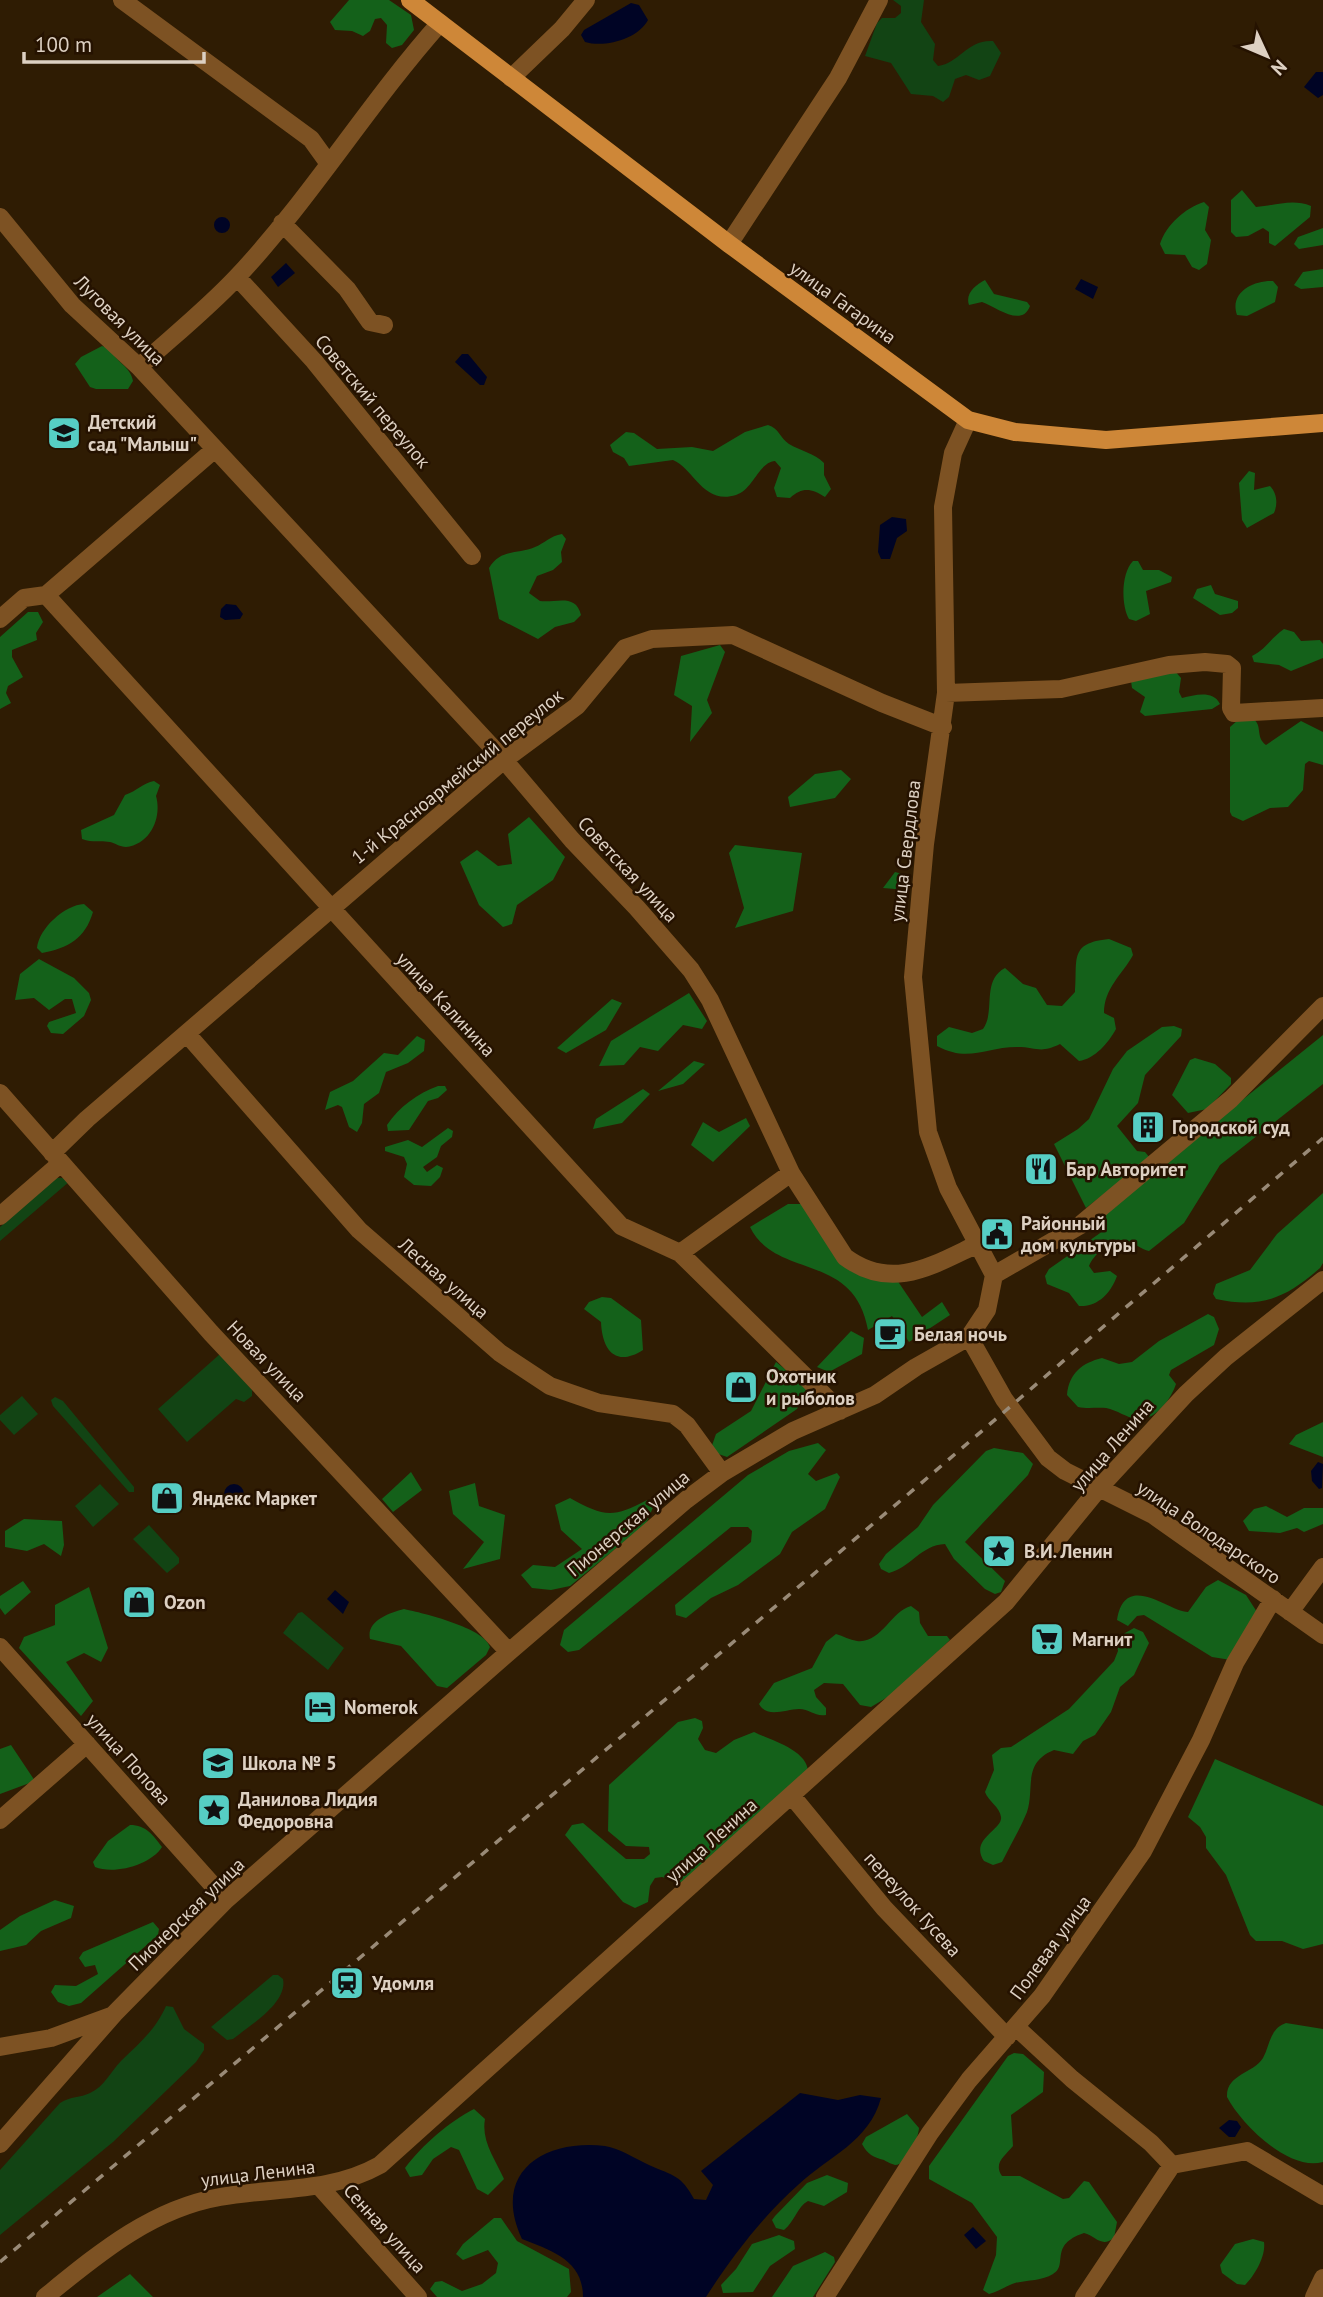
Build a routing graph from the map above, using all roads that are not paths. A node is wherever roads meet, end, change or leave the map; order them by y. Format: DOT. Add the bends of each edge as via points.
graph roads {
  1 [pos="122,0"];
  2 [pos="410,0"];
  3 [pos="586,0"];
  4 [pos="879,0"];
  5 [pos="440,23"];
  6 [pos="511,78"];
  7 [pos="329,164"];
  8 [pos="0,217"];
  9 [pos="282,223"];
  10 [pos="729,244"];
  11 [pos="237,277"];
  12 [pos="384,325"];
  13 [pos="139,367"];
  14 [pos="968,421"];
  15 [pos="1323,423"];
  16 [pos="215,449"];
  17 [pos="472,556"];
  18 [pos="46,595"];
  19 [pos="0,619"];
  20 [pos="946,692"];
  21 [pos="1323,708"];
  22 [pos="943,727"];
  23 [pos="504,760"];
  24 [pos="330,909"];
  25 [pos="1323,1006"];
  26 [pos="187,1034"];
  27 [pos="0,1093"];
  28 [pos="57,1158"];
  29 [pos="791,1173"];
  30 [pos="0,1216"];
  31 [pos="978,1244"];
  32 [pos="680,1253"];
  33 [pos="994,1275"];
  34 [pos="1323,1280"];
  35 [pos="969,1337"];
  36 [pos="840,1411"];
  37 [pos="722,1473"];
  38 [pos="1100,1487"];
  39 [pos="1323,1567"];
  40 [pos="1273,1600"];
  41 [pos="1290,1612"];
  42 [pos="1323,1635"];
  43 [pos="0,1647"];
  44 [pos="509,1652"];
  45 [pos="87,1744"];
  46 [pos="792,1796"];
  47 [pos="0,1820"];
  48 [pos="226,1900"];
  49 [pos="114,2014"];
  50 [pos="1012,2032"];
  51 [pos="0,2047"];
  52 [pos="0,2144"];
  53 [pos="1172,2165"];
  54 [pos="320,2187"];
  55 [pos="1323,2196"];
  56 [pos="1323,2277"];
  57 [pos="46,2297"];
  58 [pos="418,2297"];
  59 [pos="825,2297"];
  60 [pos="1084,2297"];
  61 [pos="1314,2297"];
  1 -- 7 [label="street" via="311,139"];
  2 -- 5 [label="main road, улица Гагарина"];
  3 -- 6 [label="street"];
  4 -- 10 [label="street" via="838,78"];
  5 -- 6 [label="main road, улица Гагарина"];
  5 -- 7 [label="street" via="384,88"];
  6 -- 10 [label="main road, улица Гагарина"];
  7 -- 9 [label="street"];
  8 -- 13 [label="street, Луговая улица" via="72,304"];
  9 -- 11 [label="street"];
  9 -- 12 [label="street" via="347,289 370,322"];
  10 -- 14 [label="main road, улица Гагарина"];
  11 -- 13 [label="street"];
  11 -- 17 [label="street, Советский переулок" via="314,361"];
  13 -- 16 [label="street, Луговая улица"];
  14 -- 15 [label="main road, улица Гагарина" via="1015,432 1106,440"];
  14 -- 20 [label="street, улица Свердлова" via="953,453 943,507"];
  16 -- 18 [label="street"];
  16 -- 23 [label="street, Советская улица"];
  18 -- 19 [label="street" via="24,597"];
  18 -- 24 [label="street, улица Калинина"];
  20 -- 21 [label="street" via="1061,689 1169,665 1205,662 1232,668 1234,713"];
  20 -- 22 [label="street, улица Свердлова"];
  22 -- 23 [label="street, 1-й Красноармейский переулок" via="733,635 674,637 642,640 625,648 577,706"];
  22 -- 31 [label="street, улица Свердлова" via="925,844 913,977 928,1132 948,1188"];
  23 -- 24 [label="street, 1-й Красноармейский переулок"];
  23 -- 29 [label="street, Советская улица" via="691,970 710,1000"];
  24 -- 26 [label="street, 1-й Красноармейский переулок"];
  24 -- 32 [label="street, улица Калинина" via="621,1226"];
  25 -- 33 [label="street" via="1231,1098 1079,1226"];
  26 -- 28 [label="street, 1-й Красноармейский переулок" via="87,1119"];
  26 -- 37 [label="street, Лесная улица" via="359,1230 500,1353 550,1386 599,1403 673,1414 687,1425"];
  27 -- 28 [label="street, Новая улица"];
  28 -- 30 [label="street, 1-й Красноармейский переулок"];
  28 -- 44 [label="street, Новая улица" via="211,1333"];
  29 -- 31 [label="street, Советская улица" via="845,1257 856,1266 901,1276"];
  29 -- 32 [label="street"];
  31 -- 33 [label="street, улица Свердлова"];
  32 -- 36 [label="street, улица Калинина"];
  33 -- 35 [label="street, Пионерская улица" via="987,1310"];
  34 -- 38 [label="street, улица Ленина" via="1186,1394"];
  35 -- 36 [label="street, Пионерская улица" via="875,1395"];
  35 -- 38 [label="street, улица Володарского" via="1002,1396 1048,1458"];
  36 -- 37 [label="street, Пионерская улица" via="793,1431"];
  37 -- 44 [label="street, Пионерская улица"];
  38 -- 40 [label="street, улица Володарского" via="1153,1514"];
  38 -- 46 [label="street, улица Ленина" via="1006,1602"];
  39 -- 41 [label="street"];
  40 -- 41 [label="street, улица Володарского"];
  40 -- 50 [label="street, Полевая улица" via="1235,1663 1201,1741 1143,1851 1074,1953"];
  41 -- 42 [label="street, улица Володарского"];
  43 -- 45 [label="street, улица Попова"];
  44 -- 48 [label="street, Пионерская улица"];
  45 -- 47 [label="street"];
  45 -- 48 [label="street, улица Попова"];
  46 -- 50 [label="street, переулок Гусева" via="884,1908"];
  46 -- 54 [label="street, улица Ленина" via="380,2165 356,2178"];
  48 -- 49 [label="street, Пионерская улица"];
  49 -- 51 [label="street" via="51,2038"];
  49 -- 52 [label="street, Пионерская улица"];
  50 -- 53 [label="street, переулок Гусева" via="1152,2143"];
  50 -- 59 [label="street, Полевая улица" via="930,2133"];
  53 -- 55 [label="street" via="1247,2151"];
  53 -- 60 [label="street"];
  54 -- 57 [label="street, улица Ленина" via="188,2204 106,2248"];
  54 -- 58 [label="street, Сенная улица"];
  56 -- 61 [label="street"];
}
